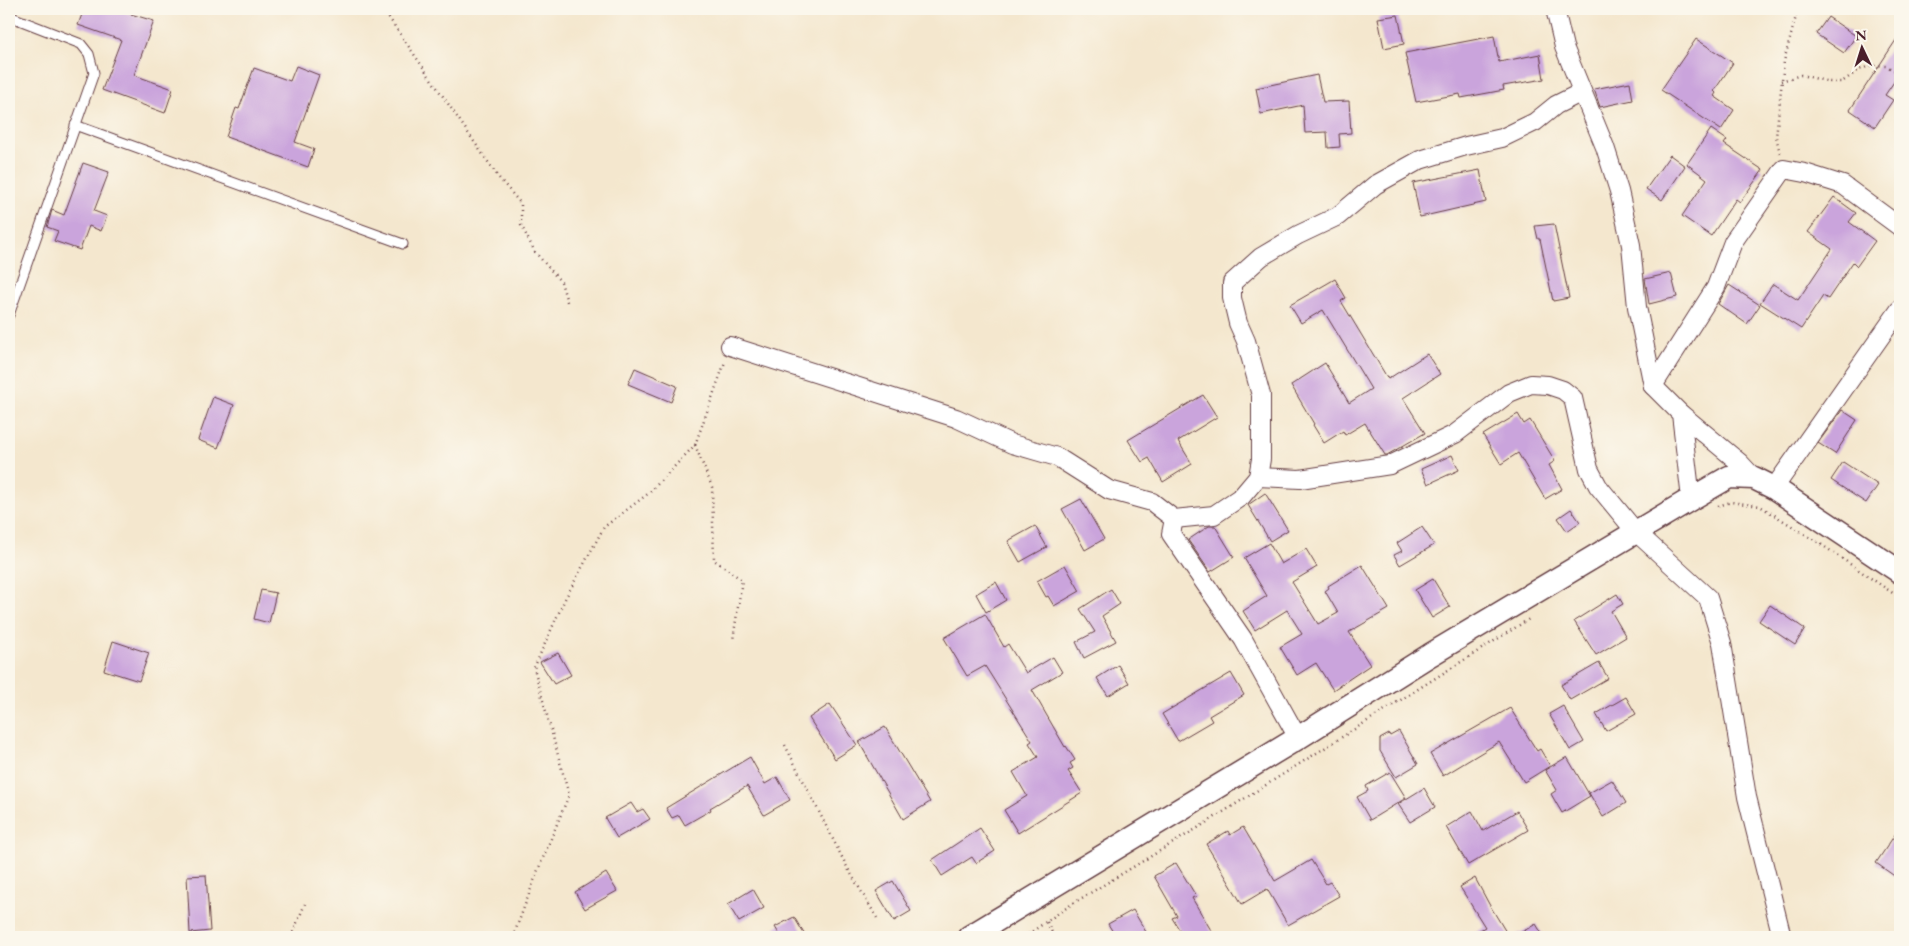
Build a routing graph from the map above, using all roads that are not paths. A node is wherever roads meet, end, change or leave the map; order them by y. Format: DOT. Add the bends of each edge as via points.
graph roads {
  1 [pos="1555,9"];
  2 [pos="9,16"];
  3 [pos="1582,92"];
  4 [pos="75,125"];
  5 [pos="1900,227"];
  6 [pos="403,244"];
  7 [pos="1900,309"];
  8 [pos="9,315"];
  9 [pos="730,346"];
  10 [pos="1653,386"];
  11 [pos="1681,414"];
  12 [pos="1258,477"];
  13 [pos="1754,478"];
  14 [pos="1774,488"];
  15 [pos="1691,499"];
  16 [pos="1174,519"];
  17 [pos="1635,532"];
  18 [pos="1900,572"];
  19 [pos="1298,738"];
  20 [pos="1784,935"];
  21 [pos="968,937"];
  1 -- 3 [label="street" via="1564,47"];
  2 -- 4 [label="lane" via="81,44 89,54 94,73"];
  3 -- 10 [label="street" via="1619,191 1631,245 1637,307"];
  3 -- 12 [label="street" via="1556,105 1535,122 1502,138 1420,160 1382,181 1338,216 1261,257 1232,283 1238,323 1261,396 1262,459"];
  4 -- 6 [label="lane"];
  4 -- 8 [label="lane"];
  5 -- 10 [label="street" via="1843,186 1784,169 1733,242 1716,287"];
  7 -- 14 [label="street"];
  9 -- 16 [label="street" via="956,418 1012,444 1056,457 1109,490 1152,502"];
  10 -- 11 [label="street"];
  11 -- 13 [label="street"];
  11 -- 15 [label="street"];
  12 -- 16 [label="street" via="1242,496 1214,515"];
  12 -- 17 [label="street" via="1300,479 1390,465 1455,434 1509,393 1530,384 1548,385 1573,398 1589,469 1598,486"];
  13 -- 14 [label="street"];
  13 -- 15 [label="street" via="1729,477"];
  14 -- 18 [label="street"];
  15 -- 17 [label="street"];
  16 -- 19 [label="street" via="1171,534 1243,638"];
  17 -- 19 [label="street"];
  17 -- 20 [label="street" via="1708,598 1722,643 1747,797"];
  19 -- 21 [label="street"];
}
